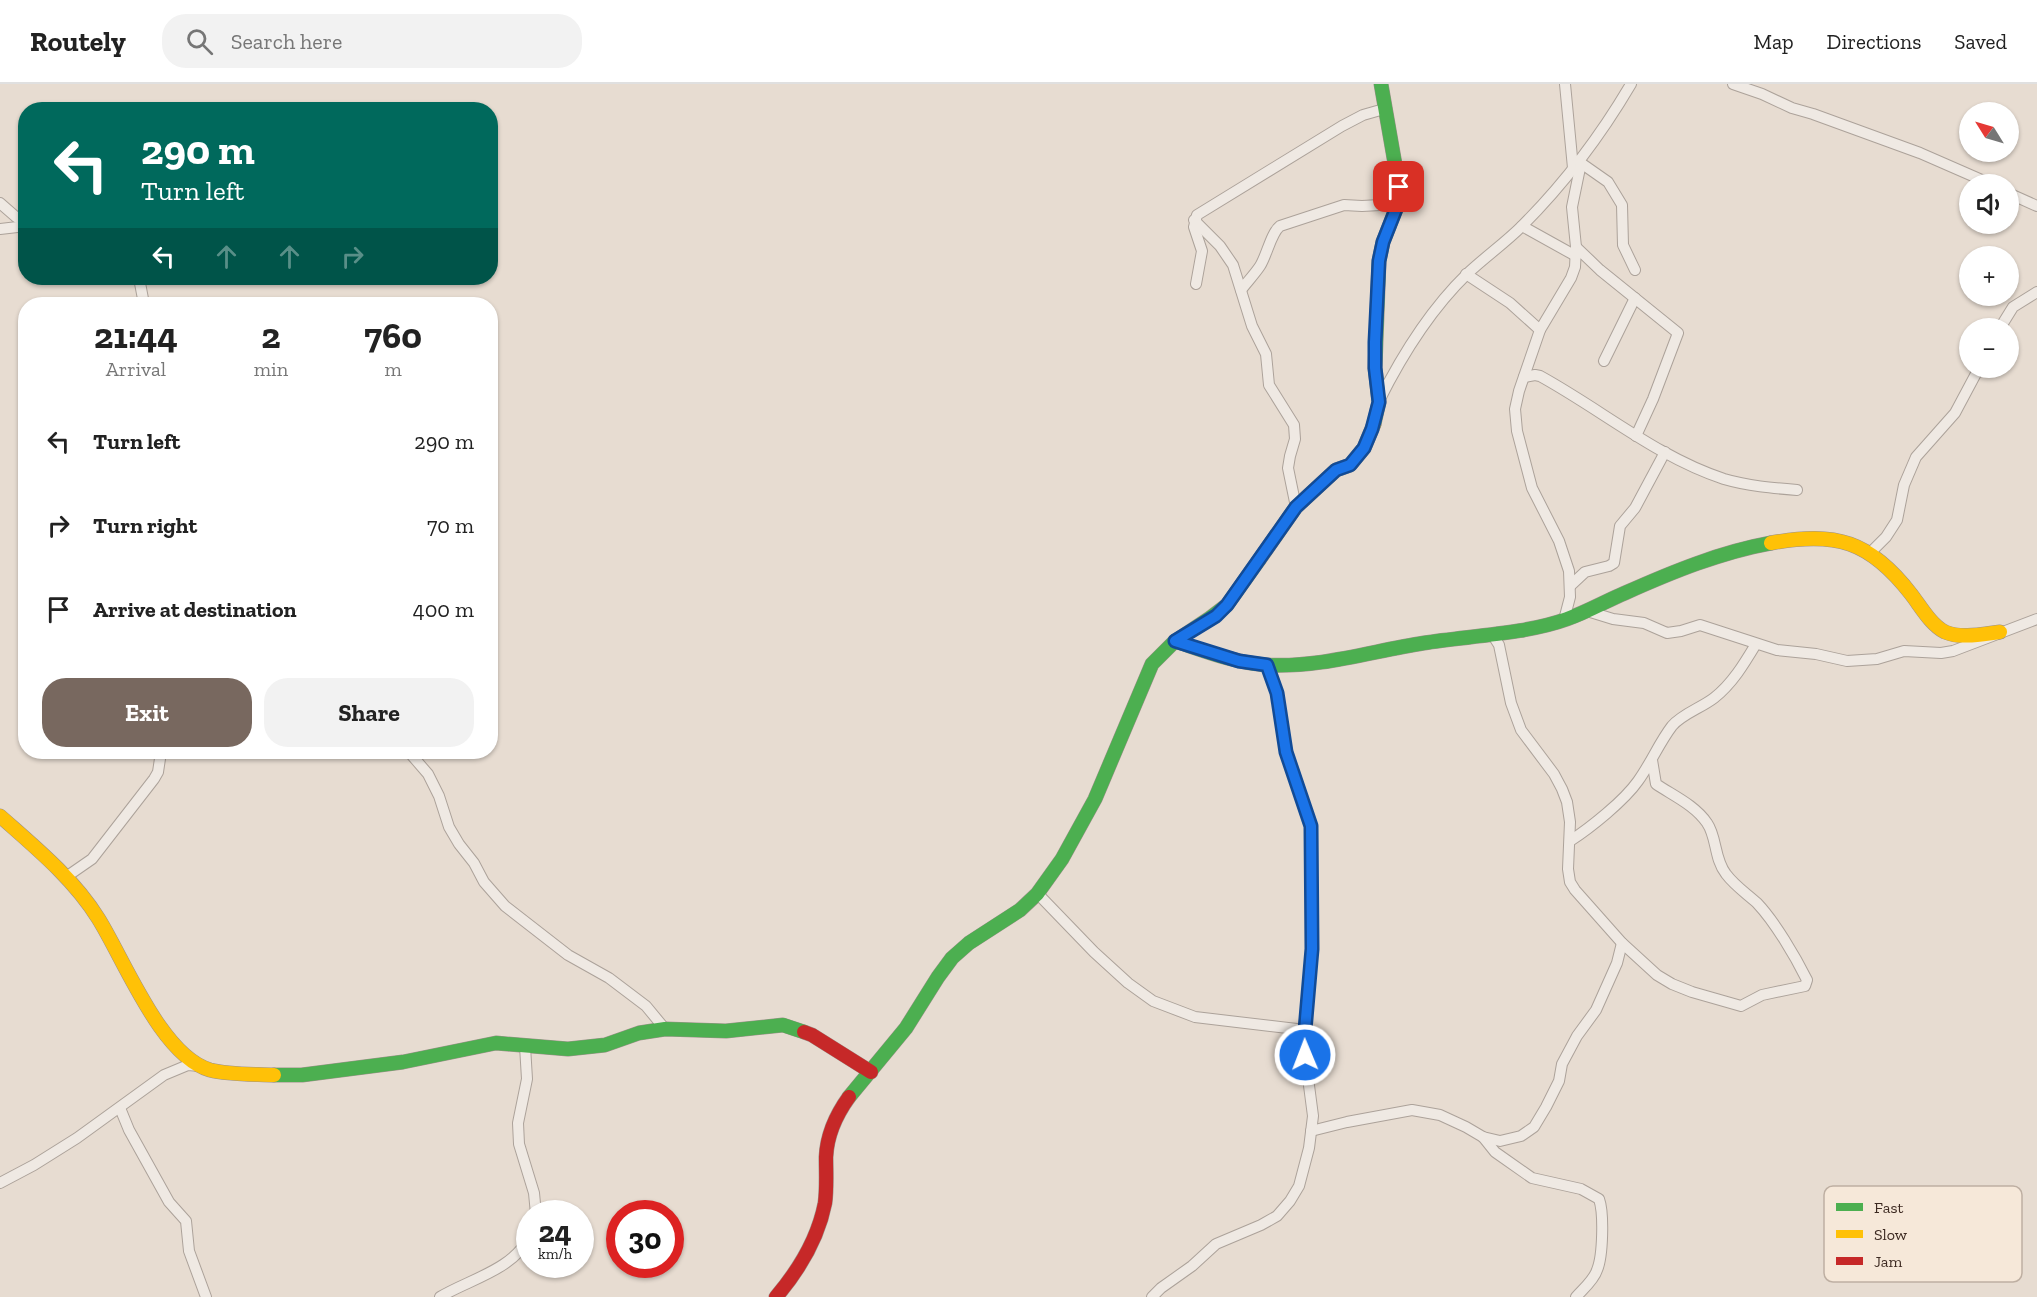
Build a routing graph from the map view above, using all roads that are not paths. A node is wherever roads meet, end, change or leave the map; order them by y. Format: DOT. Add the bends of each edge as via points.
graph roads {
  1 [pos="1381,84"];
  2 [pos="1565,84"];
  3 [pos="1631,84"];
  4 [pos="1733,84"];
  5 [pos="1384,109"];
  6 [pos="1577,164"];
  7 [pos="1968,174"];
  8 [pos="2019,198"];
  9 [pos="0,203"];
  10 [pos="1398,204"];
  11 [pos="2037,206"];
  12 [pos="18,218"];
  13 [pos="1194,220"];
  14 [pos="18,225"];
  15 [pos="1522,226"];
  16 [pos="0,229"];
  17 [pos="1576,252"];
  18 [pos="1635,270"];
  19 [pos="1466,274"];
  20 [pos="1196,284"];
  21 [pos="1241,290"];
  22 [pos="2037,292"];
  23 [pos="1635,298"];
  24 [pos="2006,318"];
  25 [pos="1540,330"];
  26 [pos="1604,361"];
  27 [pos="1524,377"];
  28 [pos="1974,378"];
  29 [pos="1379,402"];
  30 [pos="1636,436"];
  31 [pos="1665,452"];
  32 [pos="1797,490"];
  33 [pos="1296,507"];
  34 [pos="1870,553"];
  35 [pos="1570,586"];
  36 [pos="1587,611"];
  37 [pos="2037,619"];
  38 [pos="1564,620"];
  39 [pos="2000,632"];
  40 [pos="1492,634"];
  41 [pos="1175,641"];
  42 [pos="1756,644"];
  43 [pos="1267,665"];
  44 [pos="160,759"];
  45 [pos="416,759"];
  46 [pos="1652,760"];
  47 [pos="0,816"];
  48 [pos="1570,842"];
  49 [pos="66,877"];
  50 [pos="1038,894"];
  51 [pos="1622,943"];
  52 [pos="665,1029"];
  53 [pos="1305,1030"];
  54 [pos="525,1046"];
  55 [pos="201,1066"];
  56 [pos="871,1072"];
  57 [pos="120,1108"];
  58 [pos="1311,1131"];
  59 [pos="1483,1137"];
  60 [pos="0,1183"];
  61 [pos="535,1200"];
  62 [pos="516,1254"];
  63 [pos="206,1297"];
  64 [pos="440,1297"];
  65 [pos="776,1297"];
  66 [pos="1152,1297"];
  67 [pos="1576,1297"];
  1 -- 5 [label="street"];
  2 -- 6 [label="street"];
  3 -- 6 [label="street"];
  4 -- 7 [label="street"];
  5 -- 10 [label="street" via="1399,187"];
  5 -- 13 [label="street" via="1342,126"];
  6 -- 15 [label="street"];
  6 -- 17 [label="street" via="1572,207"];
  6 -- 18 [label="street" via="1608,182 1622,205 1623,245"];
  8 -- 11 [label="street"];
  9 -- 12 [label="street"];
  10 -- 21 [label="street" via="1344,205 1280,226 1259,267"];
  10 -- 29 [label="street" via="1379,261 1375,342"];
  13 -- 20 [label="street" via="1202,250"];
  13 -- 21 [label="street" via="1233,265"];
  14 -- 16 [label="street"];
  15 -- 17 [label="street"];
  15 -- 19 [label="street"];
  17 -- 23 [label="street"];
  17 -- 25 [label="street" via="1571,278"];
  19 -- 25 [label="street" via="1510,303"];
  19 -- 29 [label="street" via="1413,342"];
  21 -- 33 [label="street" via="1266,354 1269,385 1294,424 1295,439 1288,468"];
  22 -- 24 [label="street" via="2013,307"];
  23 -- 26 [label="street"];
  23 -- 30 [label="street" via="1678,333"];
  25 -- 27 [label="street"];
  27 -- 30 [label="street" via="1540,376"];
  27 -- 35 [label="street" via="1515,409 1517,431 1532,488 1567,560"];
  28 -- 34 [label="street" via="1955,413 1916,457 1904,485 1897,520"];
  29 -- 33 [label="street" via="1364,448 1350,465 1336,470"];
  30 -- 31 [label="street"];
  31 -- 32 [label="street" via="1724,478"];
  31 -- 35 [label="street" via="1635,508 1620,526 1614,563 1585,572"];
  33 -- 41 [label="street" via="1227,605"];
  34 -- 36 [label="street" via="1830,537 1759,545 1722,555"];
  34 -- 39 [label="street" via="1887,565 1945,632"];
  35 -- 38 [label="street"];
  36 -- 38 [label="street"];
  36 -- 42 [label="street" via="1644,623 1667,633 1700,625"];
  37 -- 39 [label="street"];
  38 -- 40 [label="street"];
  39 -- 42 [label="street" via="1953,651 1904,651 1857,661"];
  40 -- 43 [label="street" via="1325,662"];
  40 -- 48 [label="street" via="1499,645 1521,730 1562,789 1569,814"];
  41 -- 43 [label="street" via="1239,661"];
  41 -- 50 [label="street" via="1158,656 1149,671 1088,813"];
  42 -- 46 [label="street" via="1724,689 1673,725"];
  43 -- 53 [label="street" via="1277,693 1286,752 1311,826 1312,949"];
  44 -- 49 [label="street" via="154,779 92,859"];
  45 -- 52 [label="street" via="439,796 459,844 505,906 568,955 609,978 646,1006"];
  46 -- 48 [label="street" via="1618,803"];
  46 -- 51 [label="street" via="1656,784 1708,823 1724,872 1757,903 1794,954 1807,980 1805,986 1734,1006 1672,984"];
  47 -- 49 [label="street"];
  48 -- 51 [label="street" via="1570,882"];
  49 -- 55 [label="street" via="98,918 165,1033"];
  50 -- 53 [label="street" via="1102,960 1153,1001 1195,1017"];
  50 -- 56 [label="street" via="949,961 908,1025"];
  51 -- 59 [label="street" via="1596,1010 1562,1064 1559,1081 1534,1127 1521,1136 1500,1141"];
  52 -- 54 [label="street" via="587,1048"];
  52 -- 56 [label="street" via="726,1031 783,1025 812,1035"];
  53 -- 58 [label="street"];
  54 -- 55 [label="street" via="496,1043 403,1062 302,1075 225,1073"];
  54 -- 61 [label="street" via="527,1079 518,1123 519,1144"];
  55 -- 57 [label="street" via="188,1065 164,1075"];
  56 -- 65 [label="street" via="847,1100 830,1131 825,1148 825,1202 820,1225 799,1268"];
  57 -- 60 [label="street"];
  57 -- 63 [label="street" via="169,1203 186,1221 186,1241"];
  58 -- 59 [label="street" via="1412,1110 1440,1115"];
  58 -- 66 [label="street" via="1299,1186 1277,1215 1216,1244"];
  59 -- 67 [label="street" via="1495,1152 1532,1178 1581,1189 1599,1199 1603,1210 1597,1272"];
  62 -- 64 [label="street"];
}
